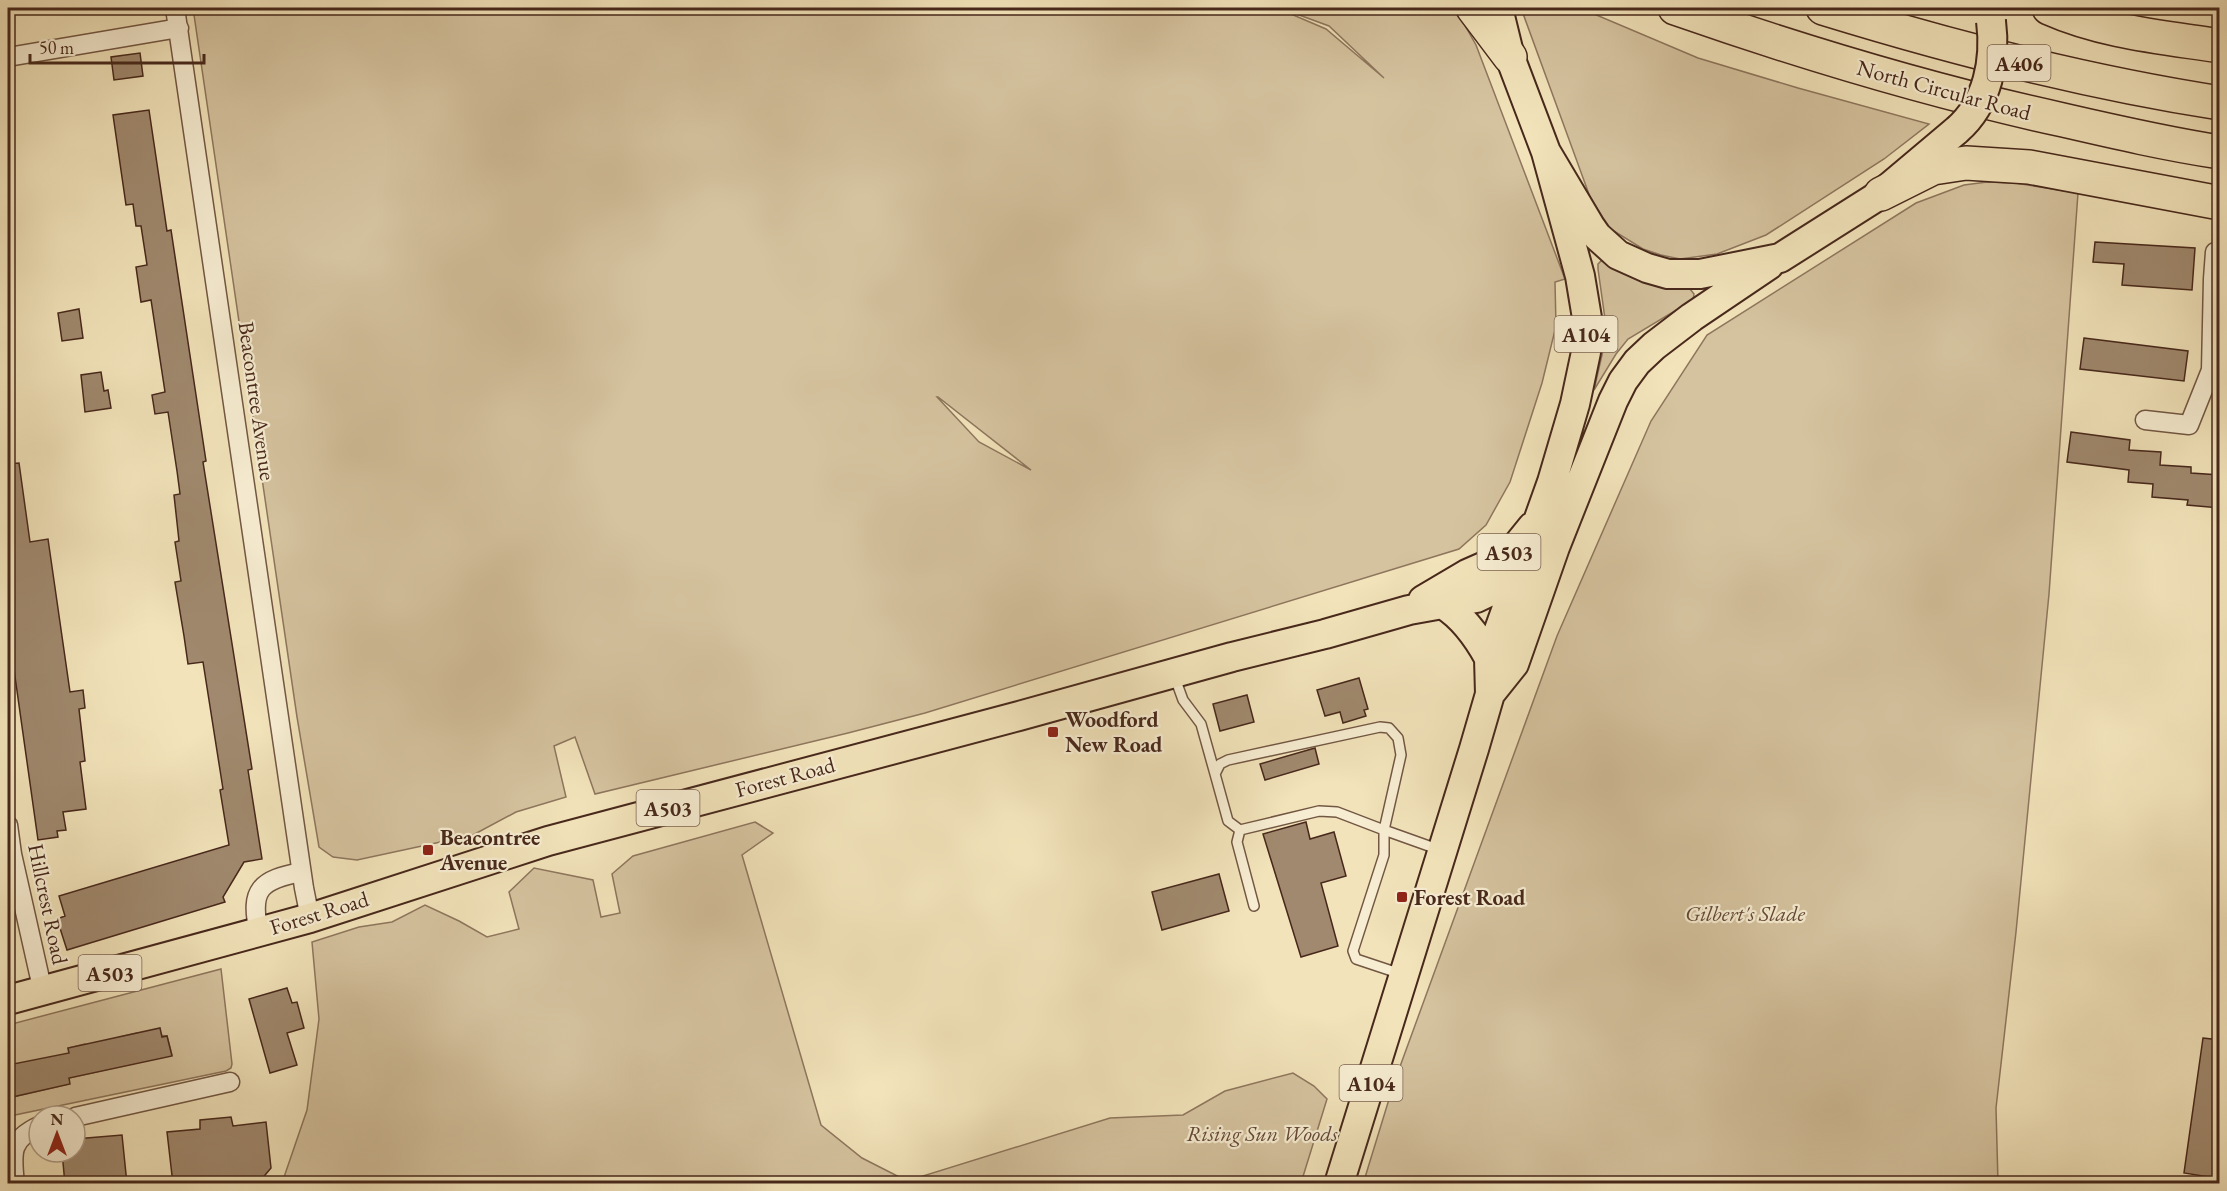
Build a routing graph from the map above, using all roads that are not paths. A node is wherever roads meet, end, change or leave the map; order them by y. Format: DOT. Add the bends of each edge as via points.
graph roads {
  1 [pos="175,8"];
  2 [pos="1473,8"];
  3 [pos="1498,8"];
  4 [pos="1675,8"];
  5 [pos="1823,8"];
  6 [pos="2049,8"];
  7 [pos="1989,14"];
  8 [pos="179,28"];
  9 [pos="2220,46"];
  10 [pos="8,57"];
  11 [pos="1509,57"];
  12 [pos="2220,103"];
  13 [pos="1546,152"];
  14 [pos="2220,152"];
  15 [pos="1881,194"];
  16 [pos="2220,203"];
  17 [pos="2215,252"];
  18 [pos="1780,258"];
  19 [pos="2216,279"];
  20 [pos="2145,420"];
  21 [pos="1541,516"];
  22 [pos="1555,547"];
  23 [pos="1521,572"];
  24 [pos="1444,605"];
  25 [pos="1409,610"];
  26 [pos="1489,658"];
  27 [pos="1173,673"];
  28 [pos="1490,694"];
  29 [pos="1215,774"];
  30 [pos="8,825"];
  31 [pos="1240,830"];
  32 [pos="1384,830"];
  33 [pos="1443,851"];
  34 [pos="302,872"];
  35 [pos="1254,906"];
  36 [pos="310,918"];
  37 [pos="259,932"];
  38 [pos="1403,975"];
  39 [pos="43,992"];
  40 [pos="8,1000"];
  41 [pos="230,1082"];
  42 [pos="87,1115"];
  43 [pos="27,1133"];
  44 [pos="15,1184"];
  45 [pos="1339,1184"];
  1 -- 8 [label="street, Beacontree Avenue"];
  2 -- 11 [label="highway"];
  3 -- 11 [label="main road"];
  4 -- 14 [label="highway, North Circular Road / A406" via="1911,84 2172,145"];
  5 -- 12 [label="highway, North Circular Road / A406" via="2053,72"];
  6 -- 9 [label="highway, A406" via="2102,27"];
  7 -- 15 [label="main road, bridge" via="1993,52 1987,83 1973,111 1965,123"];
  8 -- 10 [label="street"];
  8 -- 34 [label="street, Beacontree Avenue"];
  11 -- 13 [label="main road"];
  13 -- 18 [label="main road" via="1597,236 1618,255 1638,265 1668,274 1695,274"];
  13 -- 21 [label="main road, A104" via="1580,276 1587,318 1586,352 1575,404"];
  15 -- 16 [label="highway" via="1932,168 1966,163 2029,167"];
  15 -- 18 [label="main road"];
  17 -- 19 [label="street"];
  18 -- 22 [label="main road, A104" via="1692,317 1637,362 1613,401"];
  19 -- 20 [label="street" via="2211,369 2188,425"];
  21 -- 23 [label="main road, A104"];
  21 -- 25 [label="main road, A503" via="1515,548"];
  22 -- 23 [label="main road, Forest Road / A503"];
  22 -- 28 [label="main road, A104" via="1514,663"];
  23 -- 24 [label="main road, Forest Road / A503" via="1476,598"];
  23 -- 26 [label="main road, A104"];
  24 -- 25 [label="main road, Forest Road / A503"];
  24 -- 26 [label="main road" via="1456,612"];
  25 -- 27 [label="main road, Forest Road / A503"];
  26 -- 28 [label="main road, A104"];
  27 -- 29 [label="lane" via="1183,700 1201,724"];
  27 -- 36 [label="main road, Forest Road / A503" via="548,841"];
  28 -- 33 [label="main road, A104"];
  29 -- 31 [label="lane" via="1228,821"];
  29 -- 32 [label="lane" via="1220,764 1228,760 1389,728 1398,738 1401,755"];
  30 -- 39 [label="street, Hillcrest Road"];
  31 -- 32 [label="lane" via="1319,811 1337,812"];
  31 -- 35 [label="lane" via="1237,842"];
  32 -- 33 [label="lane"];
  32 -- 38 [label="lane" via="1384,855 1353,951 1356,959"];
  33 -- 38 [label="main road, A104"];
  34 -- 36 [label="street, Beacontree Avenue"];
  34 -- 37 [label="street" via="271,880 262,888 255,905"];
  36 -- 37 [label="main road, Forest Road / A503"];
  37 -- 39 [label="main road, Forest Road / A503"];
  38 -- 45 [label="main road, A104"];
  39 -- 40 [label="main road, Forest Road / A503"];
  41 -- 42 [label="street"];
  43 -- 44 [label="street" via="14,1149"];
}
